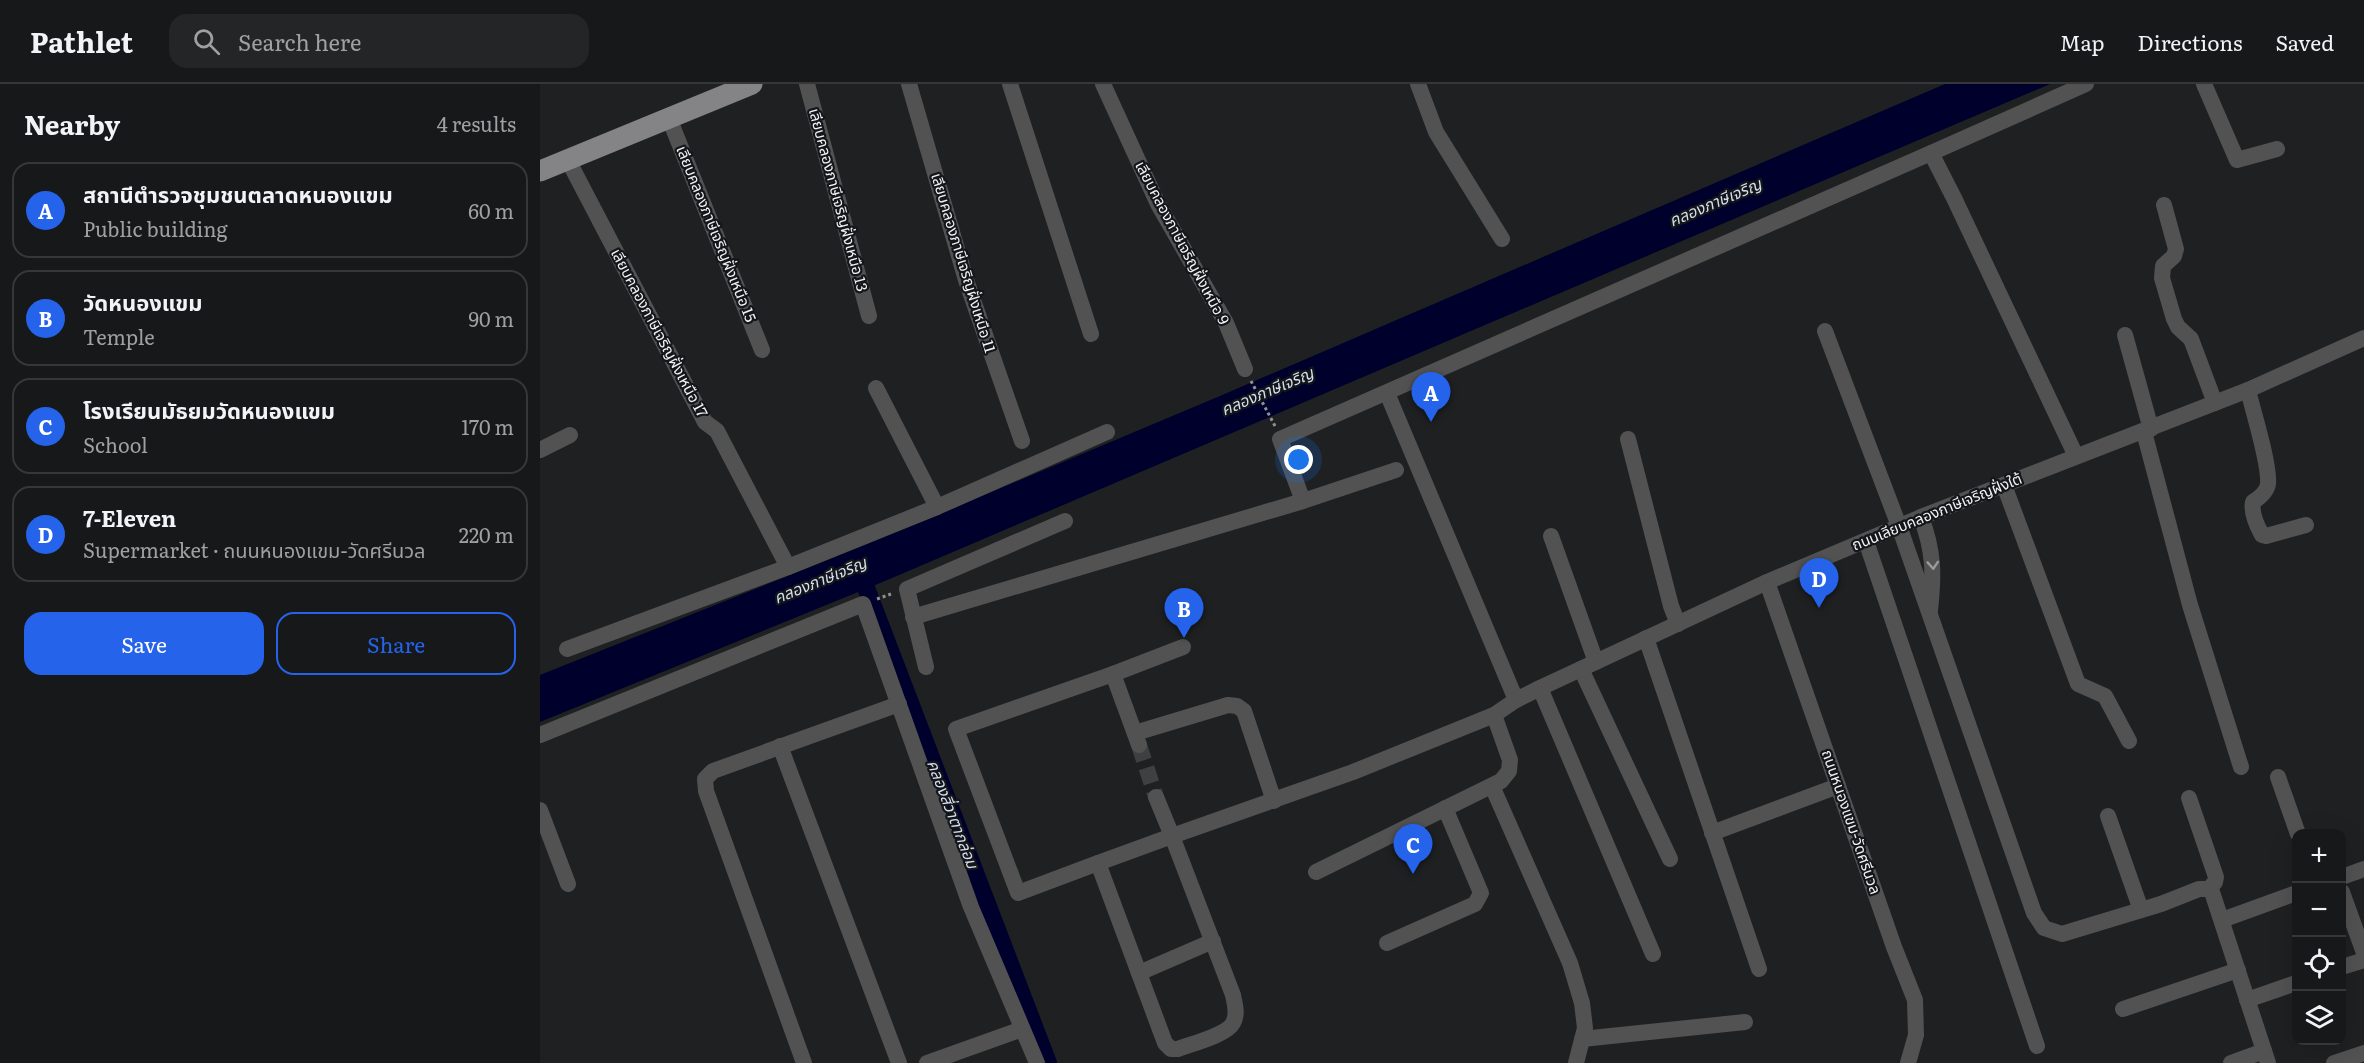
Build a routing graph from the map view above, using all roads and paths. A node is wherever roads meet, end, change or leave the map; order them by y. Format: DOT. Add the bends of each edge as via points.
graph roads {
  1 [pos="751,84"];
  2 [pos="807,84"];
  3 [pos="909,84"];
  4 [pos="1010,84"];
  5 [pos="1103,84"];
  6 [pos="1418,84"];
  7 [pos="2086,84"];
  8 [pos="2204,84"];
  9 [pos="669,118"];
  10 [pos="2277,149"];
  11 [pos="1930,153"];
  12 [pos="568,160"];
  13 [pos="540,171"];
  14 [pos="2164,206"];
  15 [pos="1502,238"];
  16 [pos="869,316"];
  17 [pos="1825,331"];
  18 [pos="1091,334"];
  19 [pos="2125,335"];
  20 [pos="2364,338"];
  21 [pos="762,350"];
  22 [pos="1245,369"];
  23 [pos="876,388"];
  24 [pos="2248,390"];
  25 [pos="1387,393"];
  26 [pos="2215,403"];
  27 [pos="1275,426"];
  28 [pos="2148,431"];
  29 [pos="1107,432"];
  30 [pos="570,435"];
  31 [pos="1628,439"];
  32 [pos="1022,441"];
  33 [pos="541,448"];
  34 [pos="2076,456"];
  35 [pos="1396,470"];
  36 [pos="2004,485"];
  37 [pos="1303,501"];
  38 [pos="938,507"];
  39 [pos="1921,517"];
  40 [pos="1065,521"];
  41 [pos="2306,525"];
  42 [pos="1899,526"];
  43 [pos="1551,536"];
  44 [pos="1866,541"];
  45 [pos="789,567"];
  46 [pos="1767,582"];
  47 [pos="907,589"];
  48 [pos="863,604"];
  49 [pos="1929,614"];
  50 [pos="913,617"];
  51 [pos="1678,624"];
  52 [pos="1646,638"];
  53 [pos="1183,647"];
  54 [pos="567,649"];
  55 [pos="1589,665"];
  56 [pos="926,667"];
  57 [pos="1113,674"];
  58 [pos="1540,688"];
  59 [pos="1516,700"];
  60 [pos="898,704"];
  61 [pos="1494,715"];
  62 [pos="540,735"];
  63 [pos="2129,741"];
  64 [pos="780,746"];
  65 [pos="2241,767"];
  66 [pos="2278,777"];
  67 [pos="1492,786"];
  68 [pos="1838,786"];
  69 [pos="1156,797"];
  70 [pos="2189,798"];
  71 [pos="1274,801"];
  72 [pos="1445,808"];
  73 [pos="540,810"];
  74 [pos="2108,816"];
  75 [pos="2296,829"];
  76 [pos="1713,833"];
  77 [pos="1172,836"];
  78 [pos="1670,860"];
  79 [pos="1098,863"];
  80 [pos="2364,869"];
  81 [pos="1316,872"];
  82 [pos="2346,876"];
  83 [pos="568,884"];
  84 [pos="2209,889"];
  85 [pos="2292,894"];
  86 [pos="2346,904"];
  87 [pos="2141,910"];
  88 [pos="2222,920"];
  89 [pos="1213,941"];
  90 [pos="1388,943"];
  91 [pos="1653,954"];
  92 [pos="2364,960"];
  93 [pos="2346,966"];
  94 [pos="1759,969"];
  95 [pos="2238,970"];
  96 [pos="1139,973"];
  97 [pos="2292,984"];
  98 [pos="2247,1000"];
  99 [pos="2123,1009"];
  100 [pos="1745,1022"];
  101 [pos="1022,1029"];
  102 [pos="1582,1039"];
  103 [pos="2037,1046"];
  104 [pos="2364,1053"];
  105 [pos="2266,1057"];
  106 [pos="804,1063"];
  107 [pos="899,1063"];
  108 [pos="927,1063"];
  109 [pos="1037,1063"];
  110 [pos="1576,1063"];
  111 [pos="1908,1063"];
  112 [pos="2231,1063"];
  113 [pos="2334,1063"];
  1 -- 9 [label="main road"];
  2 -- 16 [label="street, เลียบคลองภาษีเจริญฝั่งเหนือ 13"];
  3 -- 32 [label="street, เลียบคลองภาษีเจริญฝั่งเหนือ 11" via="966,280"];
  4 -- 18 [label="street"];
  5 -- 22 [label="street, เลียบคลองภาษีเจริญฝั่งเหนือ 9" via="1158,204 1226,322"];
  6 -- 15 [label="street" via="1436,132"];
  7 -- 11 [label="street"];
  8 -- 10 [label="street" via="2237,160"];
  9 -- 12 [label="main road"];
  9 -- 21 [label="street, เลียบคลองภาษีเจริญฝั่งเหนือ 15"];
  11 -- 25 [label="street"];
  11 -- 34 [label="street"];
  12 -- 13 [label="main road"];
  12 -- 45 [label="street, เลียบคลองภาษีเจริญฝั่งเหนือ 17" via="705,422 717,431"];
  14 -- 26 [label="street" via="2176,249 2163,266 2162,278 2174,319 2191,339"];
  17 -- 42 [label="street"];
  19 -- 28 [label="street"];
  20 -- 24 [label="street, ถนนเลียบคลองภาษีเจริญฝั่งใต้"];
  22 -- 27 [label="path"];
  23 -- 38 [label="street"];
  24 -- 26 [label="street, ถนนเลียบคลองภาษีเจริญฝั่งใต้"];
  24 -- 41 [label="street" via="2268,486 2253,502 2259,530 2266,536"];
  25 -- 37 [label="street" via="1280,439"];
  25 -- 59 [label="street"];
  26 -- 28 [label="street, ถนนเลียบคลองภาษีเจริญฝั่งใต้"];
  28 -- 34 [label="street, ถนนเลียบคลองภาษีเจริญฝั่งใต้"];
  28 -- 65 [label="street" via="2190,605"];
  29 -- 38 [label="street"];
  30 -- 33 [label="street"];
  31 -- 51 [label="street"];
  34 -- 36 [label="street, ถนนเลียบคลองภาษีเจริญฝั่งใต้"];
  35 -- 37 [label="street"];
  36 -- 39 [label="street, ถนนเลียบคลองภาษีเจริญฝั่งใต้"];
  36 -- 63 [label="street" via="2078,684 2105,696"];
  37 -- 50 [label="street"];
  38 -- 45 [label="street"];
  39 -- 42 [label="street, ถนนเลียบคลองภาษีเจริญฝั่งใต้"];
  39 -- 49 [label="street, one-way" via="1934,564"];
  40 -- 47 [label="street"];
  42 -- 44 [label="street, ถนนเลียบคลองภาษีเจริญฝั่งใต้"];
  42 -- 49 [label="street"];
  43 -- 55 [label="street"];
  44 -- 46 [label="street, ถนนเลียบคลองภาษีเจริญฝั่งใต้"];
  44 -- 103 [label="street"];
  45 -- 54 [label="street"];
  46 -- 51 [label="street, ถนนเลียบคลองภาษีเจริญฝั่งใต้"];
  46 -- 68 [label="street, ถนนหนองแขม-วัดศรีนวล"];
  47 -- 48 [label="path"];
  47 -- 50 [label="street"];
  48 -- 60 [label="street"];
  48 -- 62 [label="street"];
  49 -- 87 [label="street" via="2034,913 2044,928 2061,934"];
  50 -- 56 [label="street"];
  51 -- 52 [label="street, ถนนเลียบคลองภาษีเจริญฝั่งใต้"];
  52 -- 55 [label="street, ถนนเลียบคลองภาษีเจริญฝั่งใต้"];
  52 -- 76 [label="street"];
  53 -- 57 [label="street"];
  55 -- 58 [label="street, ถนนเลียบคลองภาษีเจริญฝั่งใต้"];
  55 -- 78 [label="street"];
  57 -- 71 [label="street" via="1137,739 1228,705 1244,711"];
  57 -- 79 [label="street, ถนนเลียบคลองภาษีเจริญฝั่งใต้" via="956,729 1018,893"];
  58 -- 59 [label="street, ถนนเลียบคลองภาษีเจริญฝั่งใต้"];
  58 -- 91 [label="street"];
  59 -- 61 [label="street, ถนนเลียบคลองภาษีเจริญฝั่งใต้"];
  60 -- 64 [label="street"];
  60 -- 101 [label="street" via="971,908"];
  61 -- 67 [label="street" via="1509,771"];
  61 -- 71 [label="street, ถนนเลียบคลองภาษีเจริญฝั่งใต้"];
  64 -- 106 [label="street" via="713,771 705,779"];
  64 -- 107 [label="street"];
  66 -- 75 [label="street"];
  67 -- 72 [label="street"];
  67 -- 102 [label="street" via="1570,963 1582,1003"];
  68 -- 76 [label="street"];
  68 -- 111 [label="street, ถนนหนองแขม-วัดศรีนวล" via="1915,1000 1916,1035"];
  69 -- 77 [label="street"];
  70 -- 84 [label="street" via="2216,877"];
  71 -- 77 [label="street, ถนนเลียบคลองภาษีเจริญฝั่งใต้"];
  72 -- 81 [label="street"];
  72 -- 90 [label="street" via="1481,893 1475,904"];
  73 -- 83 [label="street"];
  74 -- 87 [label="street"];
  76 -- 94 [label="street"];
  77 -- 79 [label="street, ถนนเลียบคลองภาษีเจริญฝั่งใต้"];
  77 -- 89 [label="street"];
  79 -- 96 [label="street"];
  80 -- 82 [label="street"];
  84 -- 87 [label="street"];
  84 -- 88 [label="street"];
  85 -- 88 [label="street"];
  86 -- 92 [label="street"];
  88 -- 95 [label="street"];
  89 -- 96 [label="street"];
  89 -- 96 [label="street" via="1235,1004 1234,1023 1228,1030 1171,1049 1165,1043"];
  92 -- 93 [label="street"];
  95 -- 98 [label="street"];
  95 -- 99 [label="street"];
  97 -- 98 [label="street"];
  98 -- 105 [label="street"];
  100 -- 102 [label="street"];
  101 -- 108 [label="street"];
  101 -- 109 [label="street"];
  102 -- 110 [label="street"];
  104 -- 113 [label="street"];
  105 -- 112 [label="street"];
}
